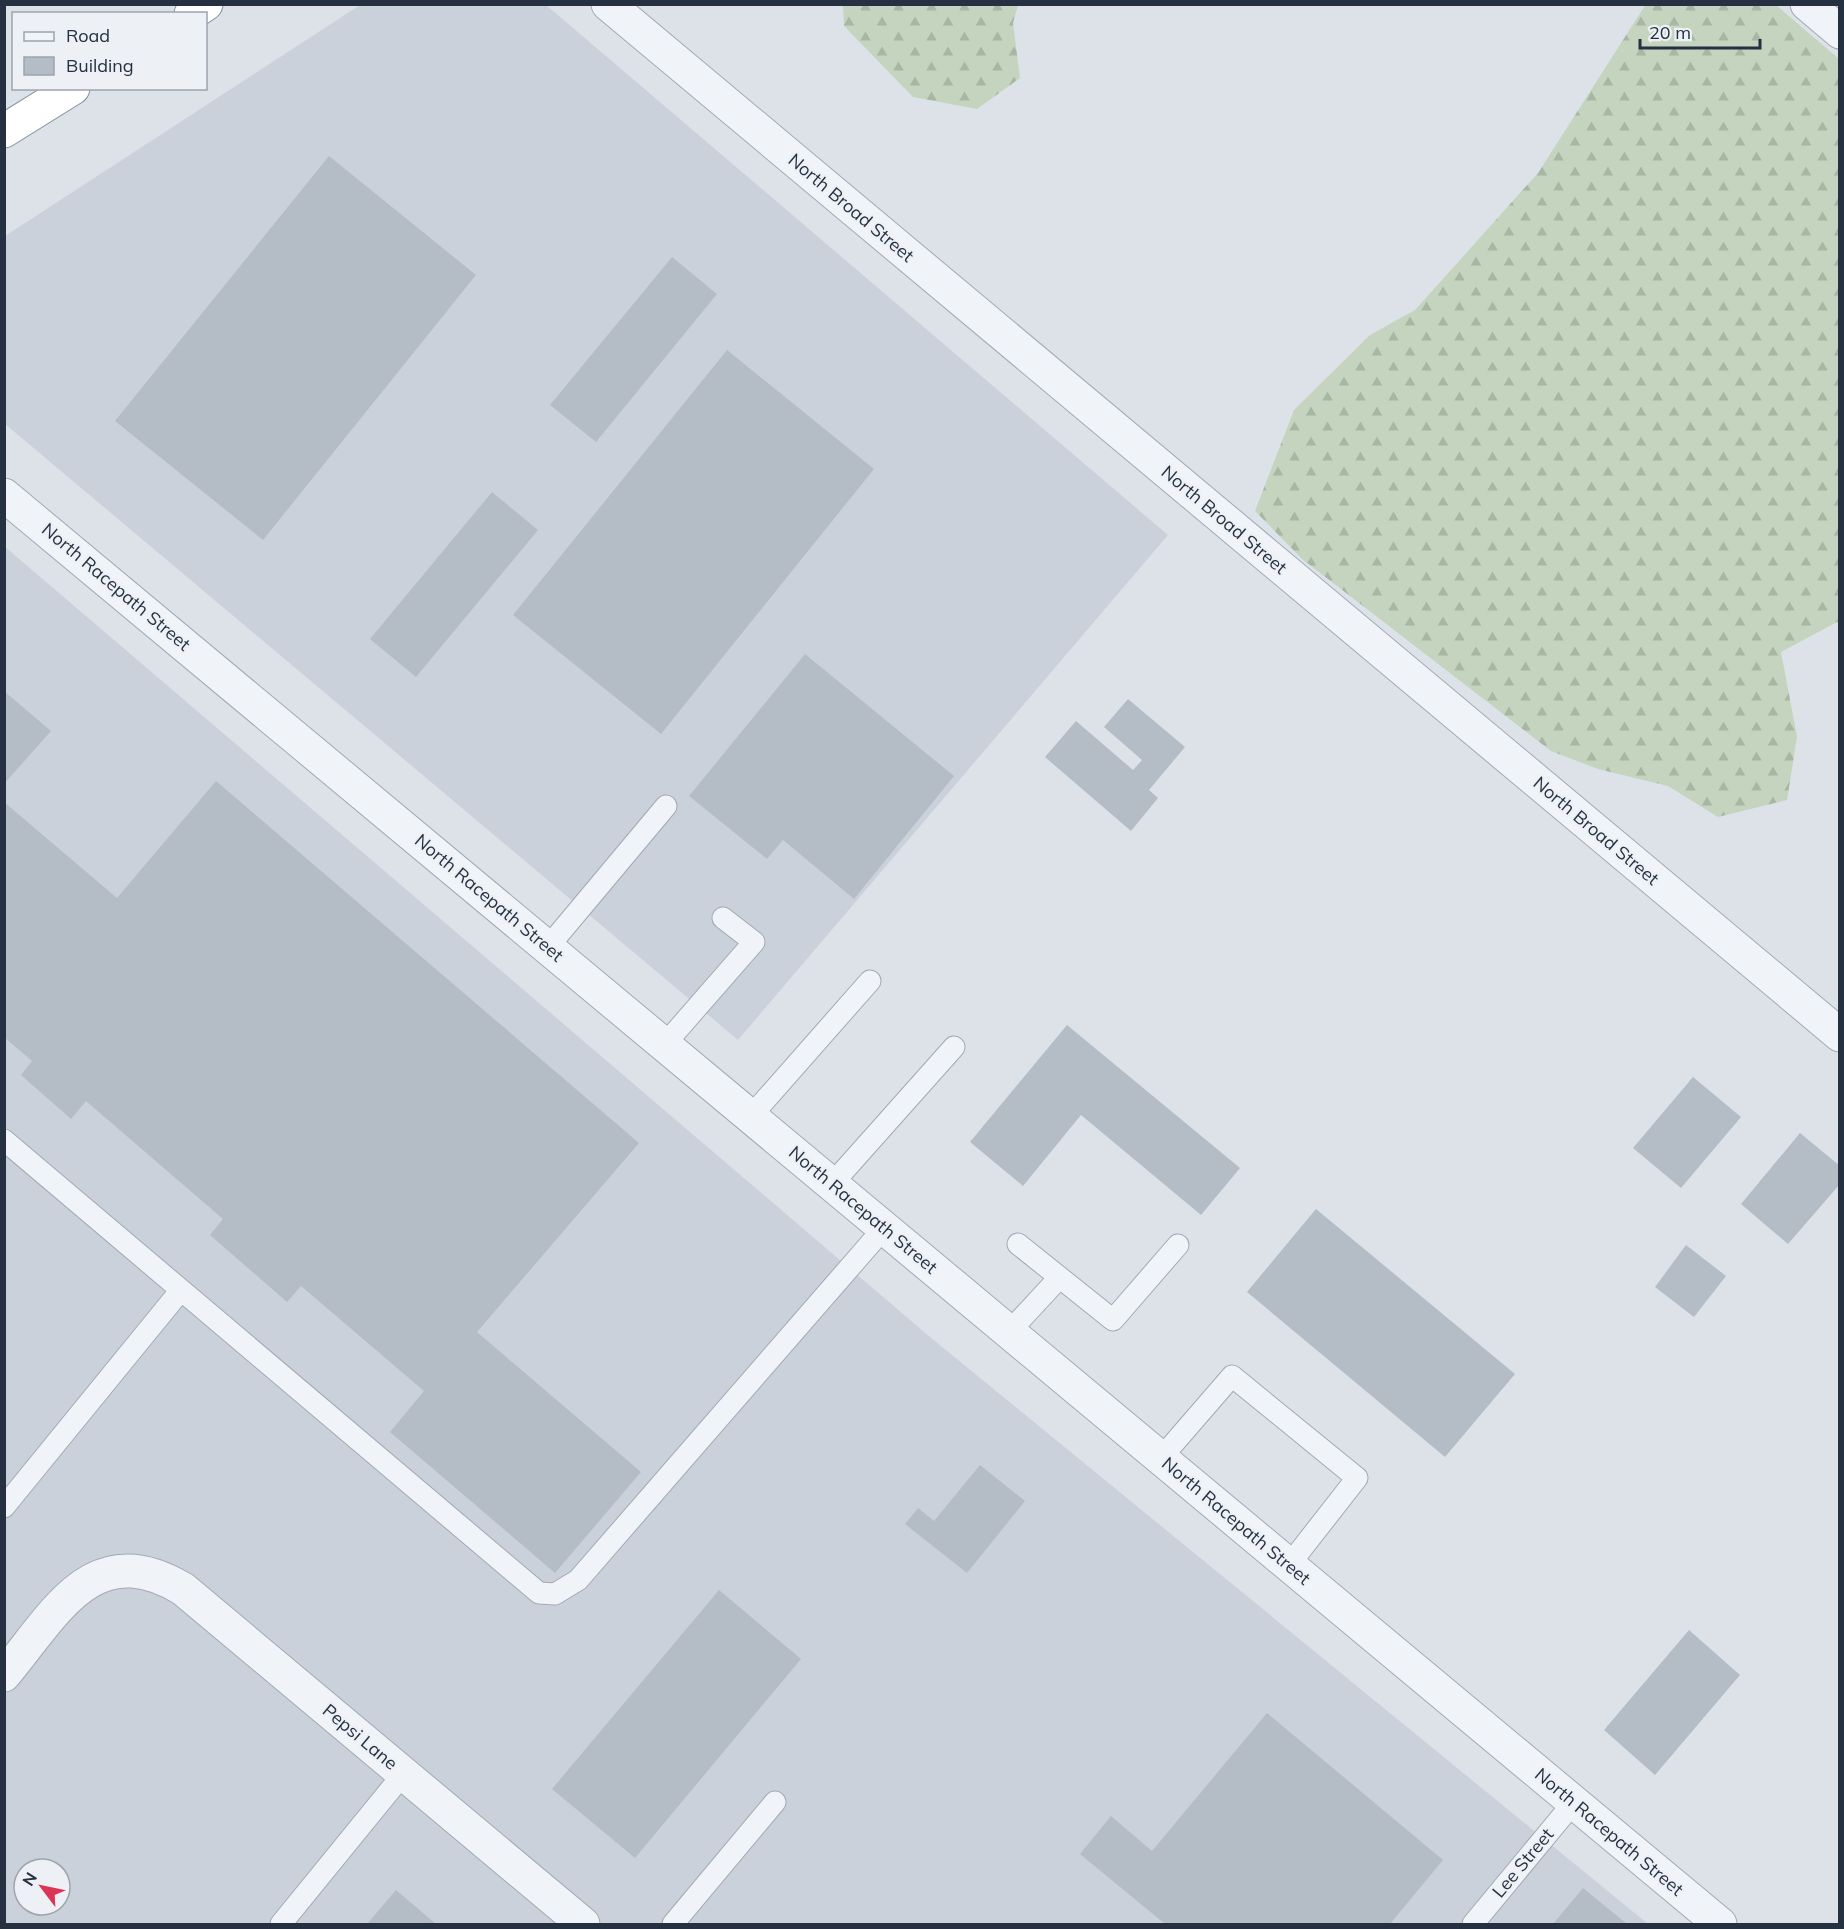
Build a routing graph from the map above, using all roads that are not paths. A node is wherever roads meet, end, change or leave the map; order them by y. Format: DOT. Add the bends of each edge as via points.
graph roads {
  1 [pos="608,4"];
  2 [pos="1807,4"];
  3 [pos="1839,32"];
  4 [pos="69,90"];
  5 [pos="4,131"];
  6 [pos="4,495"];
  7 [pos="666,806"];
  8 [pos="723,918"];
  9 [pos="548,947"];
  10 [pos="870,981"];
  11 [pos="1839,1035"];
  12 [pos="665,1044"];
  13 [pos="954,1047"];
  14 [pos="751,1116"];
  15 [pos="4,1140"];
  16 [pos="832,1184"];
  17 [pos="884,1228"];
  18 [pos="1018,1244"];
  19 [pos="1178,1245"];
  20 [pos="1059,1278"];
  21 [pos="181,1290"];
  22 [pos="1009,1332"];
  23 [pos="1161,1458"];
  24 [pos="4,1507"];
  25 [pos="1289,1565"];
  26 [pos="4,1675"];
  27 [pos="404,1773"];
  28 [pos="775,1802"];
  29 [pos="1574,1803"];
  30 [pos="281,1924"];
  31 [pos="583,1924"];
  32 [pos="673,1924"];
  33 [pos="1473,1924"];
  34 [pos="1720,1924"];
  1 -- 11 [label="street, North Broad Street"];
  2 -- 3 [label="street"];
  4 -- 5 [label="highway"];
  6 -- 9 [label="street, North Racepath Street"];
  7 -- 9 [label="lane"];
  8 -- 12 [label="lane" via="754,942"];
  9 -- 12 [label="street, North Racepath Street"];
  10 -- 14 [label="lane"];
  12 -- 14 [label="street, North Racepath Street"];
  13 -- 16 [label="lane"];
  14 -- 16 [label="street, North Racepath Street"];
  15 -- 21 [label="lane"];
  16 -- 17 [label="street, North Racepath Street"];
  17 -- 21 [label="lane" via="578,1580 555,1594 539,1593"];
  17 -- 22 [label="street, North Racepath Street"];
  18 -- 20 [label="lane"];
  19 -- 20 [label="lane" via="1113,1320"];
  20 -- 22 [label="lane"];
  21 -- 24 [label="lane"];
  22 -- 23 [label="street, North Racepath Street"];
  23 -- 25 [label="street, North Racepath Street"];
  23 -- 25 [label="lane" via="1232,1376 1357,1478"];
  25 -- 29 [label="street, North Racepath Street"];
  26 -- 27 [label="street, Pepsi Lane" via="71,1594 105,1573 126,1569 164,1577 183,1588"];
  27 -- 30 [label="lane"];
  27 -- 31 [label="street, Pepsi Lane"];
  28 -- 32 [label="lane"];
  29 -- 33 [label="lane, Lee Street"];
  29 -- 34 [label="street, North Racepath Street"];
}
